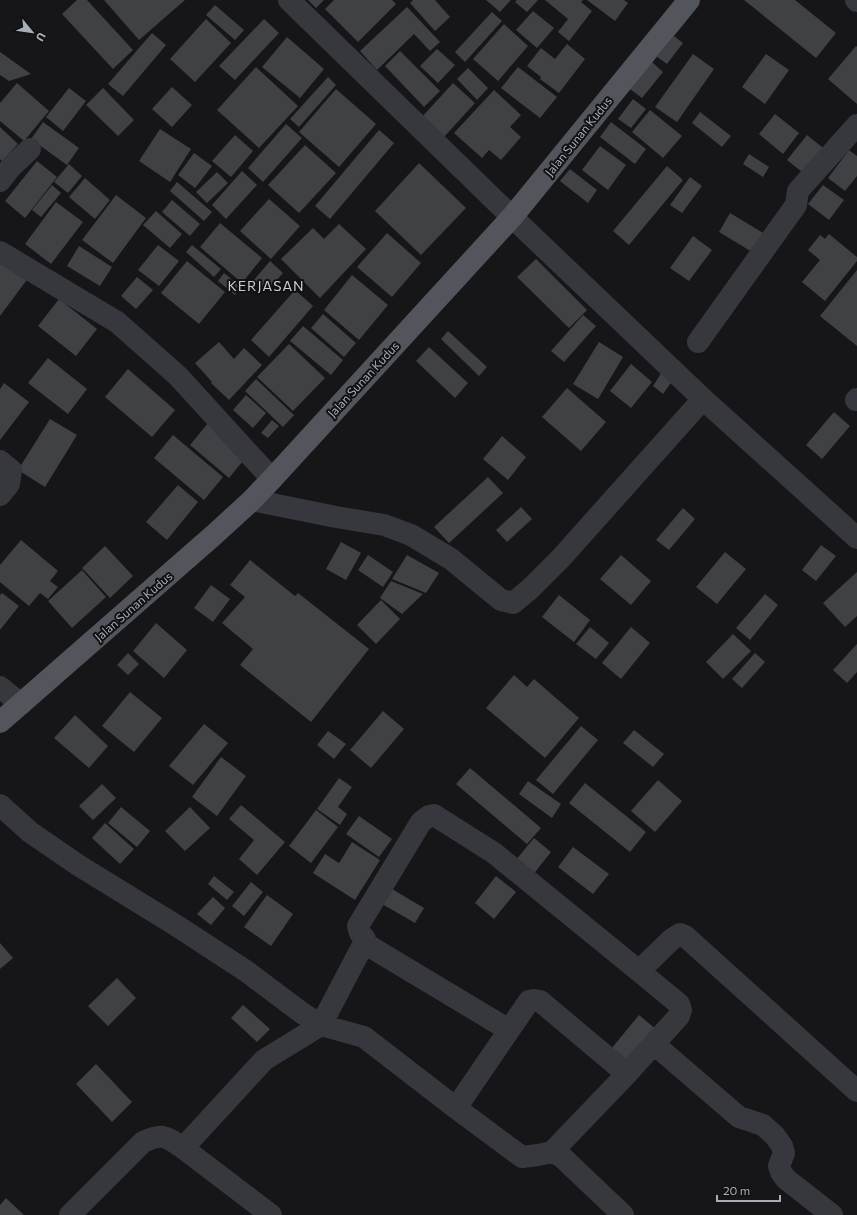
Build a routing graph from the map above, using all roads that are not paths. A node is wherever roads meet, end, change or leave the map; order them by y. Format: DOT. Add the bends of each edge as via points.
graph roads {
  1 [pos="289,0"];
  2 [pos="689,0"];
  3 [pos="857,125"];
  4 [pos="30,148"];
  5 [pos="0,182"];
  6 [pos="512,218"];
  7 [pos="0,252"];
  8 [pos="698,342"];
  9 [pos="703,400"];
  10 [pos="0,461"];
  11 [pos="272,479"];
  12 [pos="0,495"];
  13 [pos="252,500"];
  14 [pos="857,538"];
  15 [pos="0,687"];
  16 [pos="20,704"];
  17 [pos="0,722"];
  18 [pos="0,805"];
  19 [pos="364,943"];
  20 [pos="639,971"];
  21 [pos="321,1025"];
  22 [pos="509,1030"];
  23 [pos="654,1044"];
  24 [pos="627,1074"];
  25 [pos="857,1092"];
  26 [pos="456,1108"];
  27 [pos="183,1148"];
  28 [pos="552,1152"];
  29 [pos="70,1215"];
  30 [pos="271,1215"];
  31 [pos="623,1215"];
  32 [pos="832,1215"];
  1 -- 6 [label="street"];
  2 -- 6 [label="main road, Jalan Sunan Kudus"];
  3 -- 8 [label="street" via="798,191 796,205"];
  4 -- 5 [label="street"];
  6 -- 9 [label="street"];
  6 -- 11 [label="main road, Jalan Sunan Kudus"];
  7 -- 11 [label="street" via="117,322 178,376"];
  9 -- 13 [label="street" via="561,558 513,603 501,600 451,559 411,535 384,525"];
  9 -- 14 [label="street"];
  10 -- 12 [label="street" via="11,470 9,484"];
  11 -- 13 [label="main road, Jalan Sunan Kudus"];
  13 -- 16 [label="main road, Jalan Sunan Kudus"];
  15 -- 16 [label="street"];
  16 -- 17 [label="main road, Jalan Sunan Kudus"];
  18 -- 21 [label="street" via="30,832 78,865 183,930"];
  19 -- 20 [label="street" via="365,939 360,934 358,926 421,822 434,815 494,853"];
  19 -- 21 [label="street"];
  19 -- 22 [label="street"];
  20 -- 23 [label="street" via="679,1004 681,1010 679,1016"];
  20 -- 25 [label="street" via="671,940 680,934 685,936"];
  21 -- 26 [label="street" via="364,1037"];
  21 -- 27 [label="street" via="264,1060"];
  22 -- 24 [label="street" via="529,1001 540,1001"];
  22 -- 26 [label="street"];
  23 -- 24 [label="street"];
  23 -- 32 [label="street" via="732,1112 763,1125 775,1136 784,1153 779,1166 786,1179"];
  24 -- 28 [label="street"];
  26 -- 28 [label="street" via="522,1157"];
  27 -- 29 [label="street" via="168,1138 156,1136 142,1142"];
  27 -- 30 [label="street"];
  28 -- 31 [label="street" via="562,1157"];
}
